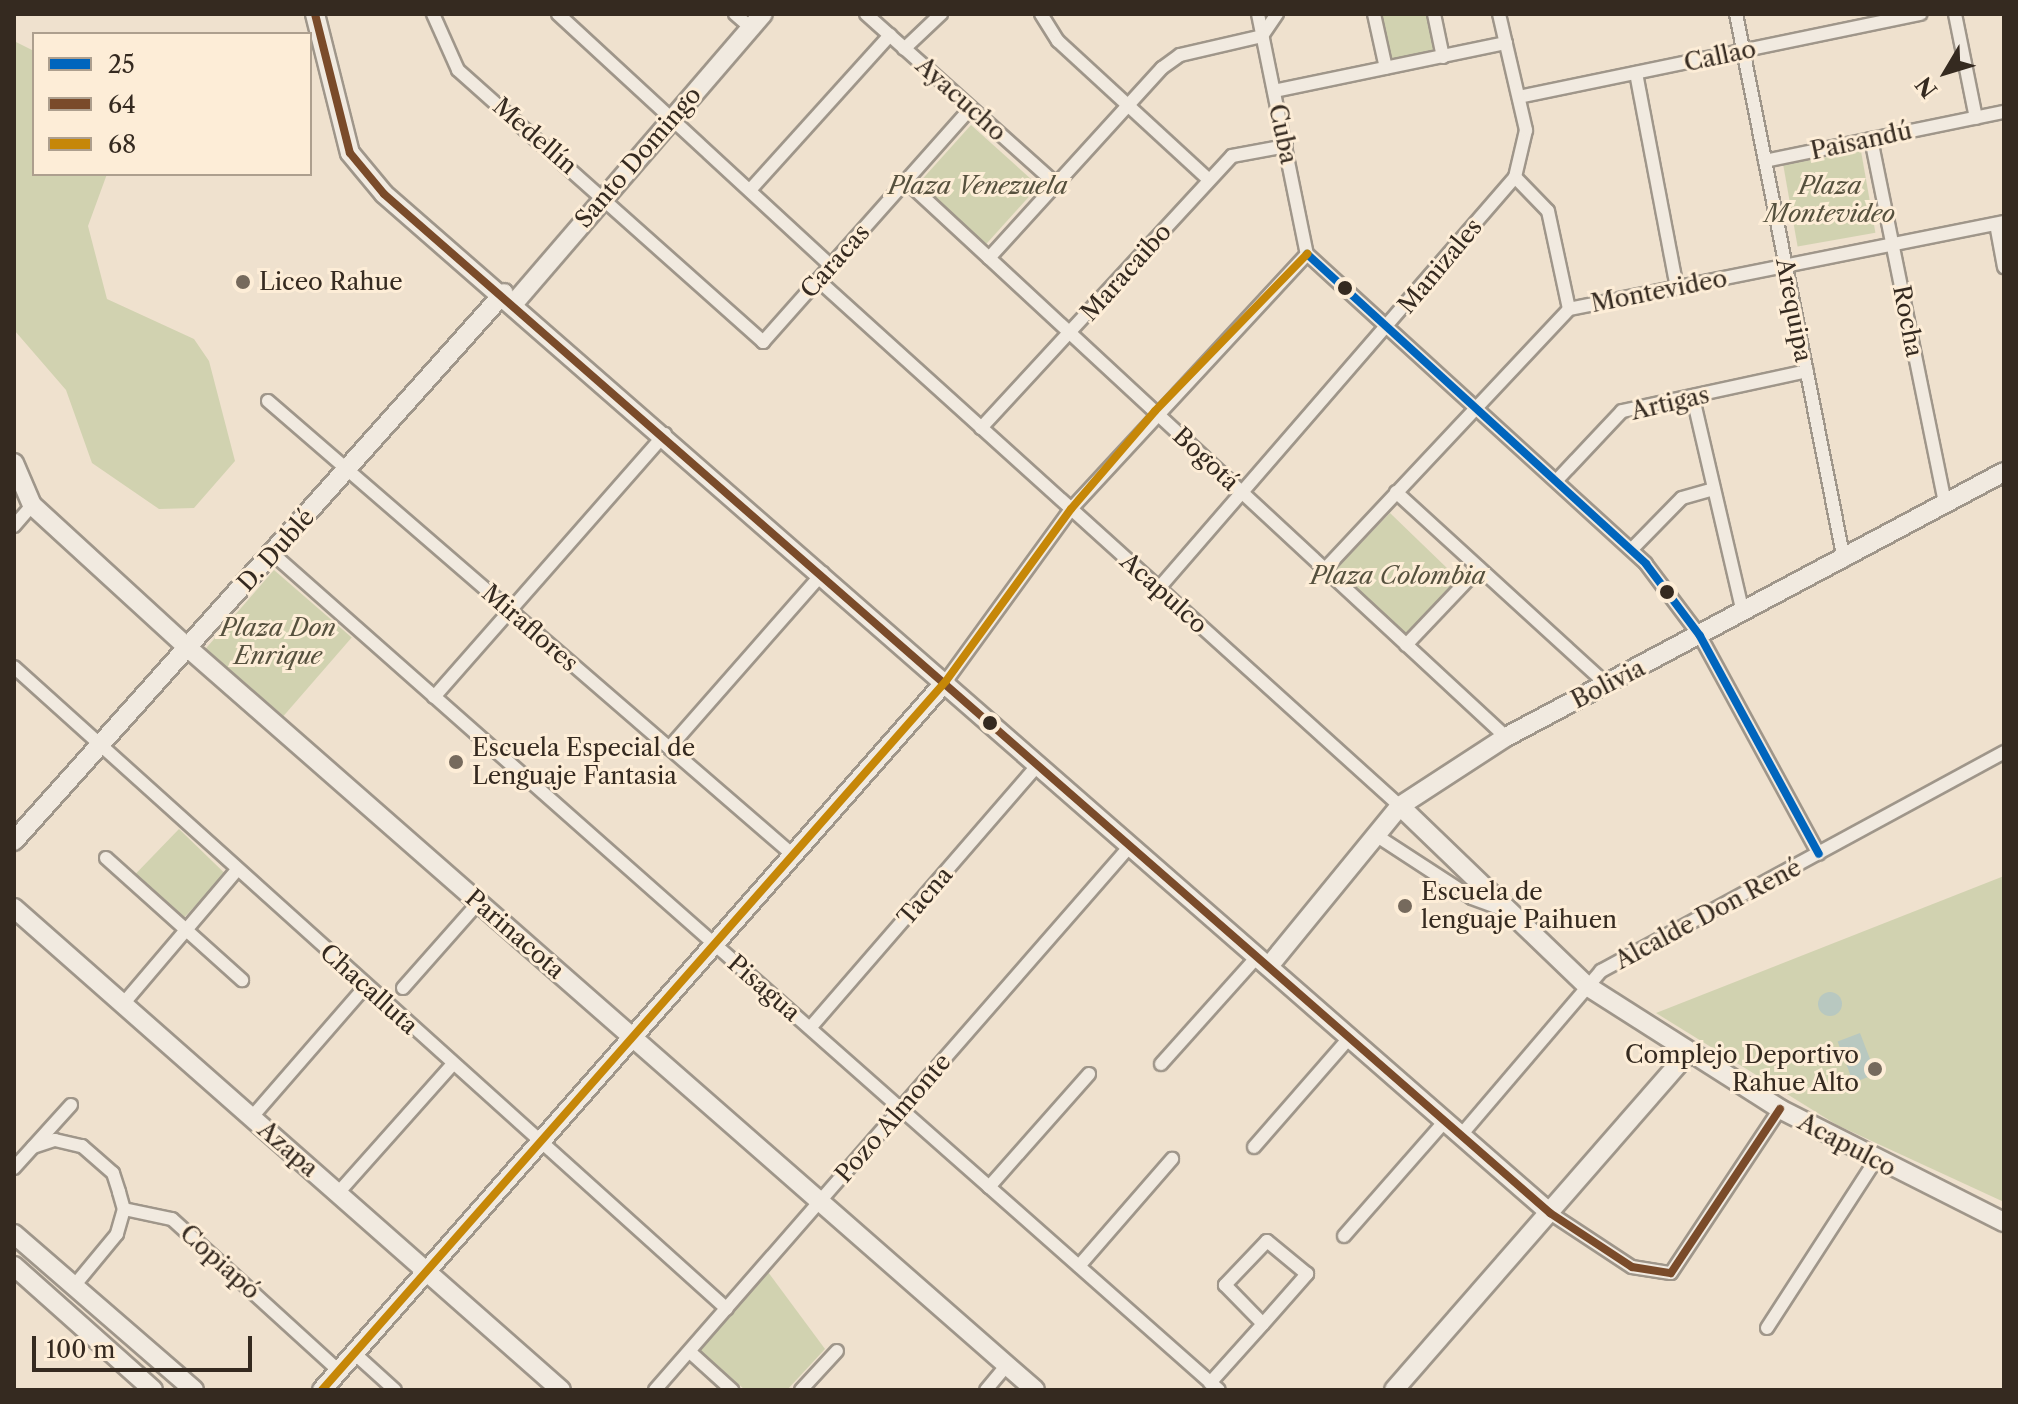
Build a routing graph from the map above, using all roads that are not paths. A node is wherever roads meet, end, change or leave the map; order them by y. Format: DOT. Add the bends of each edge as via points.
graph roads {
  1 [pos="315,14"];
  2 [pos="433,14"];
  3 [pos="558,14"];
  4 [pos="735,14"];
  5 [pos="866,14"];
  6 [pos="941,14"];
  7 [pos="1041,14"];
  8 [pos="1258,14"];
  9 [pos="1277,14"];
  10 [pos="1374,14"];
  11 [pos="1434,14"];
  12 [pos="1499,14"];
  13 [pos="1736,14"];
  14 [pos="1921,14"];
  15 [pos="1955,14"];
  16 [pos="757,21"];
  17 [pos="890,35"];
  18 [pos="1262,36"];
  19 [pos="1506,43"];
  20 [pos="904,49"];
  21 [pos="1743,51"];
  22 [pos="1443,57"];
  23 [pos="1386,68"];
  24 [pos="1636,73"];
  25 [pos="1274,91"];
  26 [pos="1519,97"];
  27 [pos="1128,104"];
  28 [pos="971,108"];
  29 [pos="2004,112"];
  30 [pos="672,118"];
  31 [pos="1976,118"];
  32 [pos="1871,139"];
  33 [pos="1286,146"];
  34 [pos="1765,161"];
  35 [pos="1515,177"];
  36 [pos="1209,180"];
  37 [pos="906,181"];
  38 [pos="1056,184"];
  39 [pos="750,190"];
  40 [pos="604,195"];
  41 [pos="2000,223"];
  42 [pos="1892,244"];
  43 [pos="1307,254"];
  44 [pos="989,258"];
  45 [pos="1785,265"];
  46 [pos="831,266"];
  47 [pos="2004,267"];
  48 [pos="818,280"];
  49 [pos="1677,288"];
  50 [pos="509,298"];
  51 [pos="1569,309"];
  52 [pos="1388,327"];
  53 [pos="1070,333"];
  54 [pos="763,342"];
  55 [pos="1807,371"];
  56 [pos="1693,398"];
  57 [pos="268,401"];
  58 [pos="1477,406"];
  59 [pos="1155,411"];
  60 [pos="981,428"];
  61 [pos="665,434"];
  62 [pos="14,463"];
  63 [pos="347,469"];
  64 [pos="2004,472"];
  65 [pos="1558,479"];
  66 [pos="1714,489"];
  67 [pos="1396,492"];
  68 [pos="1243,493"];
  69 [pos="1945,504"];
  70 [pos="32,505"];
  71 [pos="1071,509"];
  72 [pos="14,526"];
  73 [pos="1632,549"];
  74 [pos="273,554"];
  75 [pos="1844,560"];
  76 [pos="1479,568"];
  77 [pos="1325,569"];
  78 [pos="823,573"];
  79 [pos="1159,588"];
  80 [pos="509,610"];
  81 [pos="1743,613"];
  82 [pos="1700,636"];
  83 [pos="1406,645"];
  84 [pos="187,647"];
  85 [pos="16,672"];
  86 [pos="946,681"];
  87 [pos="1606,684"];
  88 [pos="434,697"];
  89 [pos="1506,737"];
  90 [pos="98,747"];
  91 [pos="669,748"];
  92 [pos="2004,752"];
  93 [pos="1039,764"];
  94 [pos="1400,806"];
  95 [pos="1374,834"];
  96 [pos="14,841"];
  97 [pos="1131,845"];
  98 [pos="1819,854"];
  99 [pos="793,855"];
  100 [pos="106,858"];
  101 [pos="237,870"];
  102 [pos="479,902"];
  103 [pos="14,908"];
  104 [pos="1506,910"];
  105 [pos="185,930"];
  106 [pos="714,944"];
  107 [pos="1263,961"];
  108 [pos="242,980"];
  109 [pos="366,986"];
  110 [pos="1587,986"];
  111 [pos="403,988"];
  112 [pos="123,1004"];
  113 [pos="810,1028"];
  114 [pos="632,1037"];
  115 [pos="1350,1037"];
  116 [pos="1688,1053"];
  117 [pos="453,1064"];
  118 [pos="1161,1064"];
  119 [pos="1089,1074"];
  120 [pos="71,1105"];
  121 [pos="901,1109"];
  122 [pos="1780,1109"];
  123 [pos="252,1117"];
  124 [pos="1445,1121"];
  125 [pos="1461,1135"];
  126 [pos="540,1142"];
  127 [pos="33,1147"];
  128 [pos="1254,1147"];
  129 [pos="1172,1159"];
  130 [pos="1875,1161"];
  131 [pos="14,1168"];
  132 [pos="989,1187"];
  133 [pos="338,1193"];
  134 [pos="821,1201"];
  135 [pos="124,1209"];
  136 [pos="1550,1213"];
  137 [pos="2004,1222"];
  138 [pos="1344,1236"];
  139 [pos="16,1240"];
  140 [pos="14,1266"];
  141 [pos="1079,1266"];
  142 [pos="426,1271"];
  143 [pos="74,1286"];
  144 [pos="727,1309"];
  145 [pos="1263,1324"];
  146 [pos="1767,1328"];
  147 [pos="837,1351"];
  148 [pos="690,1352"];
  149 [pos="354,1353"];
  150 [pos="1007,1365"];
  151 [pos="339,1371"];
  152 [pos="1215,1386"];
  153 [pos="153,1390"];
  154 [pos="194,1390"];
  155 [pos="322,1390"];
  156 [pos="395,1390"];
  157 [pos="561,1390"];
  158 [pos="655,1390"];
  159 [pos="732,1390"];
  160 [pos="801,1390"];
  161 [pos="986,1390"];
  162 [pos="1035,1390"];
  163 [pos="1394,1390"];
  1 -- 50 [label="street" via="350,153 384,194"];
  2 -- 40 [label="street, Medellín" via="458,70"];
  3 -- 30 [label="street"];
  4 -- 16 [label="street"];
  5 -- 17 [label="street, Ayacucho"];
  6 -- 20 [label="street"];
  7 -- 27 [label="street" via="1058,41"];
  8 -- 18 [label="street, Cuba"];
  9 -- 18 [label="street"];
  10 -- 23 [label="street"];
  11 -- 22 [label="street"];
  12 -- 19 [label="street, Manizales"];
  13 -- 21 [label="street, Arequipa"];
  14 -- 21 [label="street, Callao"];
  15 -- 31 [label="street"];
  16 -- 30 [label="street, Santo Domingo"];
  17 -- 20 [label="street, Ayacucho"];
  17 -- 39 [label="street"];
  18 -- 25 [label="street, Cuba"];
  18 -- 27 [label="street" via="1180,55"];
  19 -- 22 [label="street"];
  19 -- 26 [label="street, Manizales"];
  20 -- 28 [label="street, Ayacucho"];
  21 -- 24 [label="street, Callao"];
  21 -- 34 [label="street, Arequipa"];
  22 -- 23 [label="street"];
  23 -- 25 [label="street"];
  24 -- 26 [label="street, Callao"];
  24 -- 49 [label="street"];
  25 -- 33 [label="street, Cuba"];
  26 -- 35 [label="street, Manizales" via="1526,141"];
  27 -- 36 [label="street"];
  27 -- 38 [label="street"];
  28 -- 37 [label="street, Caracas"];
  28 -- 38 [label="street, Ayacucho"];
  29 -- 31 [label="street, Paisandú"];
  30 -- 39 [label="street"];
  30 -- 40 [label="street, Santo Domingo"];
  31 -- 32 [label="street, Paisandú"];
  32 -- 34 [label="street, Paisandú"];
  32 -- 42 [label="street, Rocha"];
  33 -- 36 [label="street, Maracaibo" via="1232,156"];
  33 -- 43 [label="street, Cuba"];
  34 -- 45 [label="street, Arequipa"];
  35 -- 51 [label="street" via="1548,211"];
  35 -- 52 [label="street, Manizales"];
  36 -- 53 [label="street, Maracaibo"];
  37 -- 44 [label="street, Bogotá"];
  37 -- 46 [label="street, Caracas"];
  38 -- 44 [label="street"];
  39 -- 46 [label="street"];
  40 -- 50 [label="street, Santo Domingo"];
  40 -- 54 [label="street, Medellín"];
  41 -- 42 [label="street, Montevideo"];
  41 -- 47 [label="street"];
  42 -- 45 [label="street, Montevideo"];
  42 -- 69 [label="street, Rocha"];
  43 -- 52 [label="street"];
  43 -- 59 [label="street"];
  44 -- 53 [label="street, Bogotá"];
  45 -- 49 [label="street, Montevideo"];
  45 -- 55 [label="street, Arequipa"];
  46 -- 48 [label="street, Caracas"];
  48 -- 54 [label="street, Caracas"];
  48 -- 60 [label="street, Acapulco"];
  49 -- 51 [label="street, Montevideo"];
  50 -- 61 [label="street"];
  50 -- 63 [label="street, D. Dublé"];
  51 -- 58 [label="street, Montevideo"];
  52 -- 58 [label="street"];
  52 -- 68 [label="street, Manizales"];
  53 -- 59 [label="street, Bogotá"];
  53 -- 60 [label="street, Maracaibo"];
  55 -- 56 [label="street, Artigas"];
  55 -- 75 [label="street, Arequipa"];
  56 -- 65 [label="street, Artigas" via="1622,411"];
  56 -- 66 [label="street"];
  57 -- 63 [label="street, Miraflores"];
  58 -- 65 [label="street"];
  58 -- 67 [label="street, Montevideo"];
  59 -- 68 [label="street, Bogotá"];
  59 -- 71 [label="street"];
  60 -- 71 [label="street, Acapulco"];
  61 -- 78 [label="street"];
  61 -- 80 [label="street"];
  62 -- 70 [label="street, Parinacota"];
  63 -- 74 [label="street, D. Dublé"];
  63 -- 80 [label="street, Miraflores"];
  64 -- 69 [label="street, Bolivia"];
  65 -- 73 [label="street"];
  66 -- 73 [label="street" via="1682,498"];
  66 -- 81 [label="street"];
  67 -- 76 [label="street"];
  67 -- 77 [label="street, Montevideo"];
  68 -- 77 [label="street, Bogotá"];
  68 -- 79 [label="street, Manizales"];
  69 -- 75 [label="street, Bolivia"];
  70 -- 72 [label="street"];
  70 -- 84 [label="street, Parinacota"];
  71 -- 79 [label="street, Acapulco"];
  71 -- 86 [label="street"];
  73 -- 82 [label="street"];
  74 -- 84 [label="street, D. Dublé"];
  74 -- 88 [label="street, Pisagua"];
  75 -- 81 [label="street, Bolivia"];
  76 -- 83 [label="street"];
  76 -- 87 [label="street"];
  77 -- 83 [label="street, Bogotá"];
  78 -- 86 [label="street"];
  78 -- 91 [label="street"];
  79 -- 94 [label="street, Acapulco"];
  80 -- 88 [label="street"];
  80 -- 91 [label="street, Miraflores"];
  81 -- 82 [label="street, Bolivia"];
  82 -- 87 [label="street, Bolivia"];
  82 -- 98 [label="street"];
  83 -- 89 [label="street, Bogotá"];
  84 -- 90 [label="street, D. Dublé"];
  84 -- 102 [label="street, Parinacota"];
  85 -- 90 [label="street, Chacalluta"];
  86 -- 93 [label="street"];
  86 -- 99 [label="street"];
  87 -- 89 [label="street, Bolivia"];
  88 -- 106 [label="street, Pisagua"];
  89 -- 94 [label="street, Bolivia"];
  90 -- 96 [label="street, D. Dublé"];
  90 -- 101 [label="street, Chacalluta"];
  91 -- 99 [label="street, Miraflores"];
  92 -- 98 [label="street, Alcalde Don René"];
  93 -- 97 [label="street"];
  93 -- 113 [label="street, Tacna"];
  94 -- 95 [label="street, Bolivia"];
  94 -- 104 [label="street, Acapulco"];
  95 -- 104 [label="street, Acapulco" via="1472,898"];
  95 -- 107 [label="street, Bolivia"];
  97 -- 107 [label="street"];
  97 -- 121 [label="street, Pozo Almonte"];
  98 -- 110 [label="street, Alcalde Don René" via="1601,971"];
  99 -- 106 [label="street"];
  100 -- 105 [label="street"];
  101 -- 105 [label="street"];
  101 -- 109 [label="street, Chacalluta"];
  102 -- 111 [label="street"];
  102 -- 114 [label="street, Parinacota"];
  103 -- 112 [label="street, Azapa"];
  104 -- 110 [label="street, Acapulco"];
  105 -- 108 [label="street"];
  105 -- 112 [label="street"];
  106 -- 113 [label="street, Pisagua"];
  106 -- 114 [label="street"];
  107 -- 115 [label="street"];
  107 -- 118 [label="street"];
  109 -- 117 [label="street, Chacalluta"];
  109 -- 123 [label="street"];
  110 -- 116 [label="street, Acapulco"];
  110 -- 125 [label="street, Alcalde Don René"];
  112 -- 123 [label="street, Azapa"];
  113 -- 121 [label="street, Pisagua"];
  114 -- 126 [label="street"];
  114 -- 134 [label="street, Parinacota"];
  115 -- 124 [label="street"];
  115 -- 128 [label="street"];
  116 -- 122 [label="street, Acapulco"];
  116 -- 136 [label="street"];
  117 -- 126 [label="street, Chacalluta"];
  117 -- 133 [label="street"];
  119 -- 132 [label="street"];
  120 -- 127 [label="street"];
  121 -- 132 [label="street, Pisagua"];
  121 -- 134 [label="street, Pozo Almonte"];
  122 -- 130 [label="street, Acapulco"];
  122 -- 136 [label="street" via="1671,1273 1632,1267"];
  123 -- 133 [label="street, Azapa"];
  124 -- 125 [label="street"];
  124 -- 138 [label="street"];
  125 -- 136 [label="street"];
  126 -- 142 [label="street"];
  126 -- 144 [label="street, Chacalluta"];
  127 -- 131 [label="street"];
  127 -- 135 [label="street" via="55,1140 100,1158"];
  129 -- 141 [label="street"];
  130 -- 137 [label="street, Acapulco"];
  130 -- 146 [label="street"];
  132 -- 141 [label="street, Pisagua"];
  133 -- 142 [label="street, Azapa"];
  134 -- 144 [label="street, Pozo Almonte"];
  134 -- 150 [label="street, Parinacota"];
  135 -- 143 [label="street" via="108,1250"];
  135 -- 151 [label="street, Copiapó" via="172,1219"];
  136 -- 163 [label="street"];
  139 -- 143 [label="street"];
  140 -- 153 [label="street"];
  141 -- 152 [label="street, Pisagua"];
  142 -- 149 [label="street"];
  142 -- 157 [label="street, Azapa"];
  143 -- 154 [label="street"];
  144 -- 148 [label="street, Pozo Almonte"];
  145 -- 145 [label="street" via="1225,1285 1267,1241 1307,1274"];
  145 -- 152 [label="street"];
  147 -- 160 [label="street"];
  148 -- 158 [label="street, Pozo Almonte"];
  148 -- 159 [label="street"];
  149 -- 151 [label="street"];
  149 -- 156 [label="street"];
  150 -- 161 [label="street"];
  150 -- 162 [label="street, Parinacota"];
  151 -- 155 [label="street"];
}
